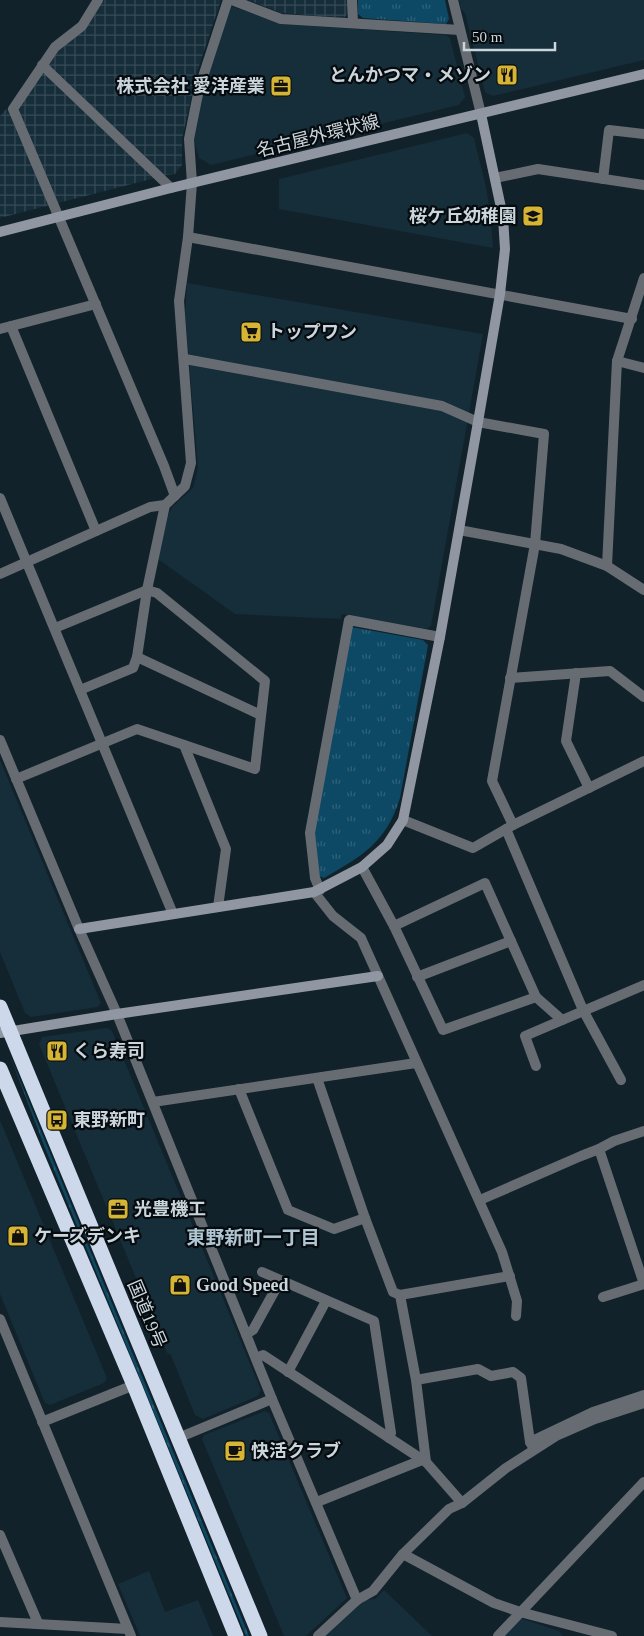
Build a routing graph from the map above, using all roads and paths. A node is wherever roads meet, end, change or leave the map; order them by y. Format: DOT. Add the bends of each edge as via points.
graph roads {
  1 [pos="98,0"];
  2 [pos="230,0"];
  3 [pos="352,0"];
  4 [pos="453,0"];
  5 [pos="353,23"];
  6 [pos="460,30"];
  7 [pos="42,65"];
  8 [pos="644,74"];
  9 [pos="481,114"];
  10 [pos="644,134"];
  11 [pos="495,178"];
  12 [pos="603,179"];
  13 [pos="192,184"];
  14 [pos="644,185"];
  15 [pos="172,188"];
  16 [pos="59,216"];
  17 [pos="0,232"];
  18 [pos="188,237"];
  19 [pos="644,278"];
  20 [pos="500,294"];
  21 [pos="96,304"];
  22 [pos="632,318"];
  23 [pos="11,326"];
  24 [pos="0,329"];
  25 [pos="184,359"];
  26 [pos="617,361"];
  27 [pos="644,368"];
  28 [pos="478,422"];
  29 [pos="175,496"];
  30 [pos="0,498"];
  31 [pos="165,505"];
  32 [pos="459,530"];
  33 [pos="96,531"];
  34 [pos="534,544"];
  35 [pos="27,561"];
  36 [pos="607,566"];
  37 [pos="0,574"];
  38 [pos="147,590"];
  39 [pos="644,590"];
  40 [pos="55,628"];
  41 [pos="440,637"];
  42 [pos="137,657"];
  43 [pos="576,674"];
  44 [pos="510,678"];
  45 [pos="80,690"];
  46 [pos="644,697"];
  47 [pos="261,715"];
  48 [pos="0,740"];
  49 [pos="102,743"];
  50 [pos="184,745"];
  51 [pos="644,761"];
  52 [pos="16,779"];
  53 [pos="589,788"];
  54 [pos="403,820"];
  55 [pos="510,827"];
  56 [pos="362,867"];
  57 [pos="317,891"];
  58 [pos="218,907"];
  59 [pos="173,914"];
  60 [pos="394,926"];
  61 [pos="79,929"];
  62 [pos="511,941"];
  63 [pos="378,976"];
  64 [pos="417,976"];
  65 [pos="644,985"];
  66 [pos="536,997"];
  67 [pos="0,1007"];
  68 [pos="583,1010"];
  69 [pos="117,1014"];
  70 [pos="562,1020"];
  71 [pos="5,1032"];
  72 [pos="416,1063"];
  73 [pos="536,1066"];
  74 [pos="0,1069"];
  75 [pos="317,1078"];
  76 [pos="621,1080"];
  77 [pos="239,1089"];
  78 [pos="153,1102"];
  79 [pos="644,1131"];
  80 [pos="600,1149"];
  81 [pos="480,1200"];
  82 [pos="365,1218"];
  83 [pos="262,1272"];
  84 [pos="510,1276"];
  85 [pos="280,1281"];
  86 [pos="644,1284"];
  87 [pos="400,1295"];
  88 [pos="603,1297"];
  89 [pos="326,1301"];
  90 [pos="516,1316"];
  91 [pos="0,1321"];
  92 [pos="246,1334"];
  93 [pos="256,1358"];
  94 [pos="288,1372"];
  95 [pos="416,1380"];
  96 [pos="134,1386"];
  97 [pos="644,1395"];
  98 [pos="272,1399"];
  99 [pos="644,1403"];
  100 [pos="42,1422"];
  101 [pos="178,1438"];
  102 [pos="388,1438"];
  103 [pos="532,1446"];
  104 [pos="424,1461"];
  105 [pos="644,1482"];
  106 [pos="317,1502"];
  107 [pos="462,1503"];
  108 [pos="0,1535"];
  109 [pos="403,1554"];
  110 [pos="357,1600"];
  111 [pos="520,1612"];
  112 [pos="0,1622"];
  113 [pos="38,1623"];
  114 [pos="129,1632"];
  115 [pos="236,1636"];
  116 [pos="260,1636"];
  117 [pos="318,1636"];
  118 [pos="498,1636"];
  119 [pos="612,1636"];
  1 -- 7 [label="street" via="82,26 54,47"];
  2 -- 5 [label="street" via="281,19"];
  2 -- 13 [label="street" via="199,89 189,139"];
  3 -- 5 [label="street"];
  4 -- 6 [label="street"];
  5 -- 6 [label="street"];
  6 -- 9 [label="street"];
  7 -- 15 [label="street"];
  7 -- 16 [label="street" via="13,109"];
  8 -- 9 [label="street, 名古屋外環状線"];
  9 -- 11 [label="street"];
  9 -- 13 [label="street, 名古屋外環状線"];
  10 -- 12 [label="street" via="609,130"];
  11 -- 12 [label="street" via="538,169"];
  11 -- 20 [label="street" via="505,249"];
  12 -- 14 [label="street"];
  13 -- 15 [label="street, 名古屋外環状線"];
  13 -- 18 [label="street"];
  15 -- 16 [label="street, 名古屋外環状線"];
  16 -- 17 [label="street, 名古屋外環状線"];
  16 -- 21 [label="street"];
  18 -- 20 [label="street"];
  18 -- 25 [label="street" via="179,301"];
  19 -- 22 [label="street"];
  20 -- 22 [label="street"];
  20 -- 28 [label="street"];
  21 -- 23 [label="street"];
  21 -- 29 [label="street"];
  22 -- 26 [label="street"];
  23 -- 24 [label="street"];
  23 -- 33 [label="street"];
  25 -- 28 [label="street" via="442,406"];
  25 -- 29 [label="street" via="191,463 186,486"];
  26 -- 27 [label="street"];
  26 -- 36 [label="street"];
  28 -- 32 [label="street"];
  28 -- 34 [label="street" via="544,434"];
  29 -- 31 [label="street"];
  30 -- 35 [label="street"];
  31 -- 33 [label="street"];
  31 -- 38 [label="street"];
  32 -- 34 [label="street"];
  32 -- 41 [label="street"];
  33 -- 35 [label="street"];
  34 -- 36 [label="street" via="561,549"];
  34 -- 44 [label="street"];
  35 -- 37 [label="street"];
  35 -- 40 [label="street"];
  36 -- 39 [label="street"];
  38 -- 40 [label="street"];
  38 -- 42 [label="street"];
  38 -- 47 [label="street" via="157,594 264,681"];
  40 -- 45 [label="street"];
  41 -- 54 [label="street"];
  41 -- 57 [label="street" via="349,620 310,833"];
  42 -- 45 [label="street" via="133,668"];
  42 -- 47 [label="street"];
  43 -- 44 [label="street"];
  43 -- 46 [label="street" via="610,671"];
  43 -- 53 [label="street" via="566,741"];
  44 -- 55 [label="street" via="492,781"];
  45 -- 49 [label="street"];
  47 -- 50 [label="street" via="255,769"];
  48 -- 52 [label="street"];
  49 -- 50 [label="street" via="136,729"];
  49 -- 52 [label="street"];
  49 -- 59 [label="street"];
  50 -- 58 [label="street" via="226,849"];
  51 -- 53 [label="street"];
  52 -- 61 [label="street"];
  53 -- 55 [label="street"];
  54 -- 55 [label="street" via="473,848"];
  54 -- 56 [label="street" via="387,845"];
  55 -- 68 [label="street"];
  56 -- 57 [label="street"];
  56 -- 60 [label="street"];
  57 -- 58 [label="street"];
  57 -- 63 [label="street" via="334,916 361,938"];
  58 -- 59 [label="street"];
  59 -- 61 [label="street"];
  60 -- 62 [label="street" via="485,883"];
  60 -- 64 [label="street"];
  61 -- 69 [label="street"];
  62 -- 64 [label="street"];
  62 -- 66 [label="street"];
  63 -- 69 [label="street"];
  63 -- 72 [label="street"];
  64 -- 66 [label="street" via="443,1030"];
  65 -- 68 [label="street"];
  66 -- 70 [label="street"];
  67 -- 71 [label="highway, 国道19号"];
  68 -- 70 [label="street"];
  68 -- 76 [label="street"];
  69 -- 71 [label="street"];
  69 -- 78 [label="street"];
  70 -- 73 [label="street" via="525,1036"];
  71 -- 101 [label="highway, 国道19号"];
  72 -- 75 [label="street"];
  72 -- 81 [label="street"];
  74 -- 96 [label="highway"];
  75 -- 77 [label="street"];
  75 -- 82 [label="street"];
  77 -- 78 [label="street"];
  77 -- 82 [label="street" via="288,1210 334,1229"];
  78 -- 92 [label="street"];
  79 -- 80 [label="street"];
  80 -- 81 [label="street"];
  80 -- 86 [label="street"];
  81 -- 84 [label="street"];
  82 -- 87 [label="street" via="393,1292"];
  83 -- 85 [label="street"];
  84 -- 87 [label="street"];
  84 -- 90 [label="street" via="517,1301"];
  85 -- 89 [label="street"];
  85 -- 92 [label="street" via="254,1330"];
  86 -- 88 [label="street"];
  87 -- 95 [label="street"];
  89 -- 94 [label="street"];
  89 -- 102 [label="street" via="374,1321 391,1433"];
  91 -- 100 [label="street"];
  92 -- 93 [label="street"];
  93 -- 94 [label="street" via="263,1355"];
  93 -- 98 [label="street"];
  94 -- 102 [label="street"];
  95 -- 103 [label="street" via="478,1369 491,1376 513,1372 521,1378"];
  95 -- 104 [label="street"];
  96 -- 100 [label="street"];
  96 -- 115 [label="highway"];
  97 -- 103 [label="street" via="593,1412"];
  98 -- 101 [label="street"];
  98 -- 106 [label="street"];
  99 -- 103 [label="street"];
  100 -- 114 [label="street"];
  101 -- 116 [label="highway, 国道19号"];
  102 -- 104 [label="street"];
  103 -- 107 [label="street"];
  104 -- 106 [label="street"];
  104 -- 107 [label="street"];
  105 -- 111 [label="street"];
  106 -- 110 [label="street"];
  107 -- 109 [label="street" via="450,1508"];
  108 -- 113 [label="street"];
  109 -- 110 [label="street" via="373,1592"];
  109 -- 111 [label="street" via="494,1603"];
  110 -- 117 [label="street"];
  111 -- 118 [label="street"];
  111 -- 119 [label="street"];
  112 -- 113 [label="street"];
  113 -- 114 [label="street"];
}
